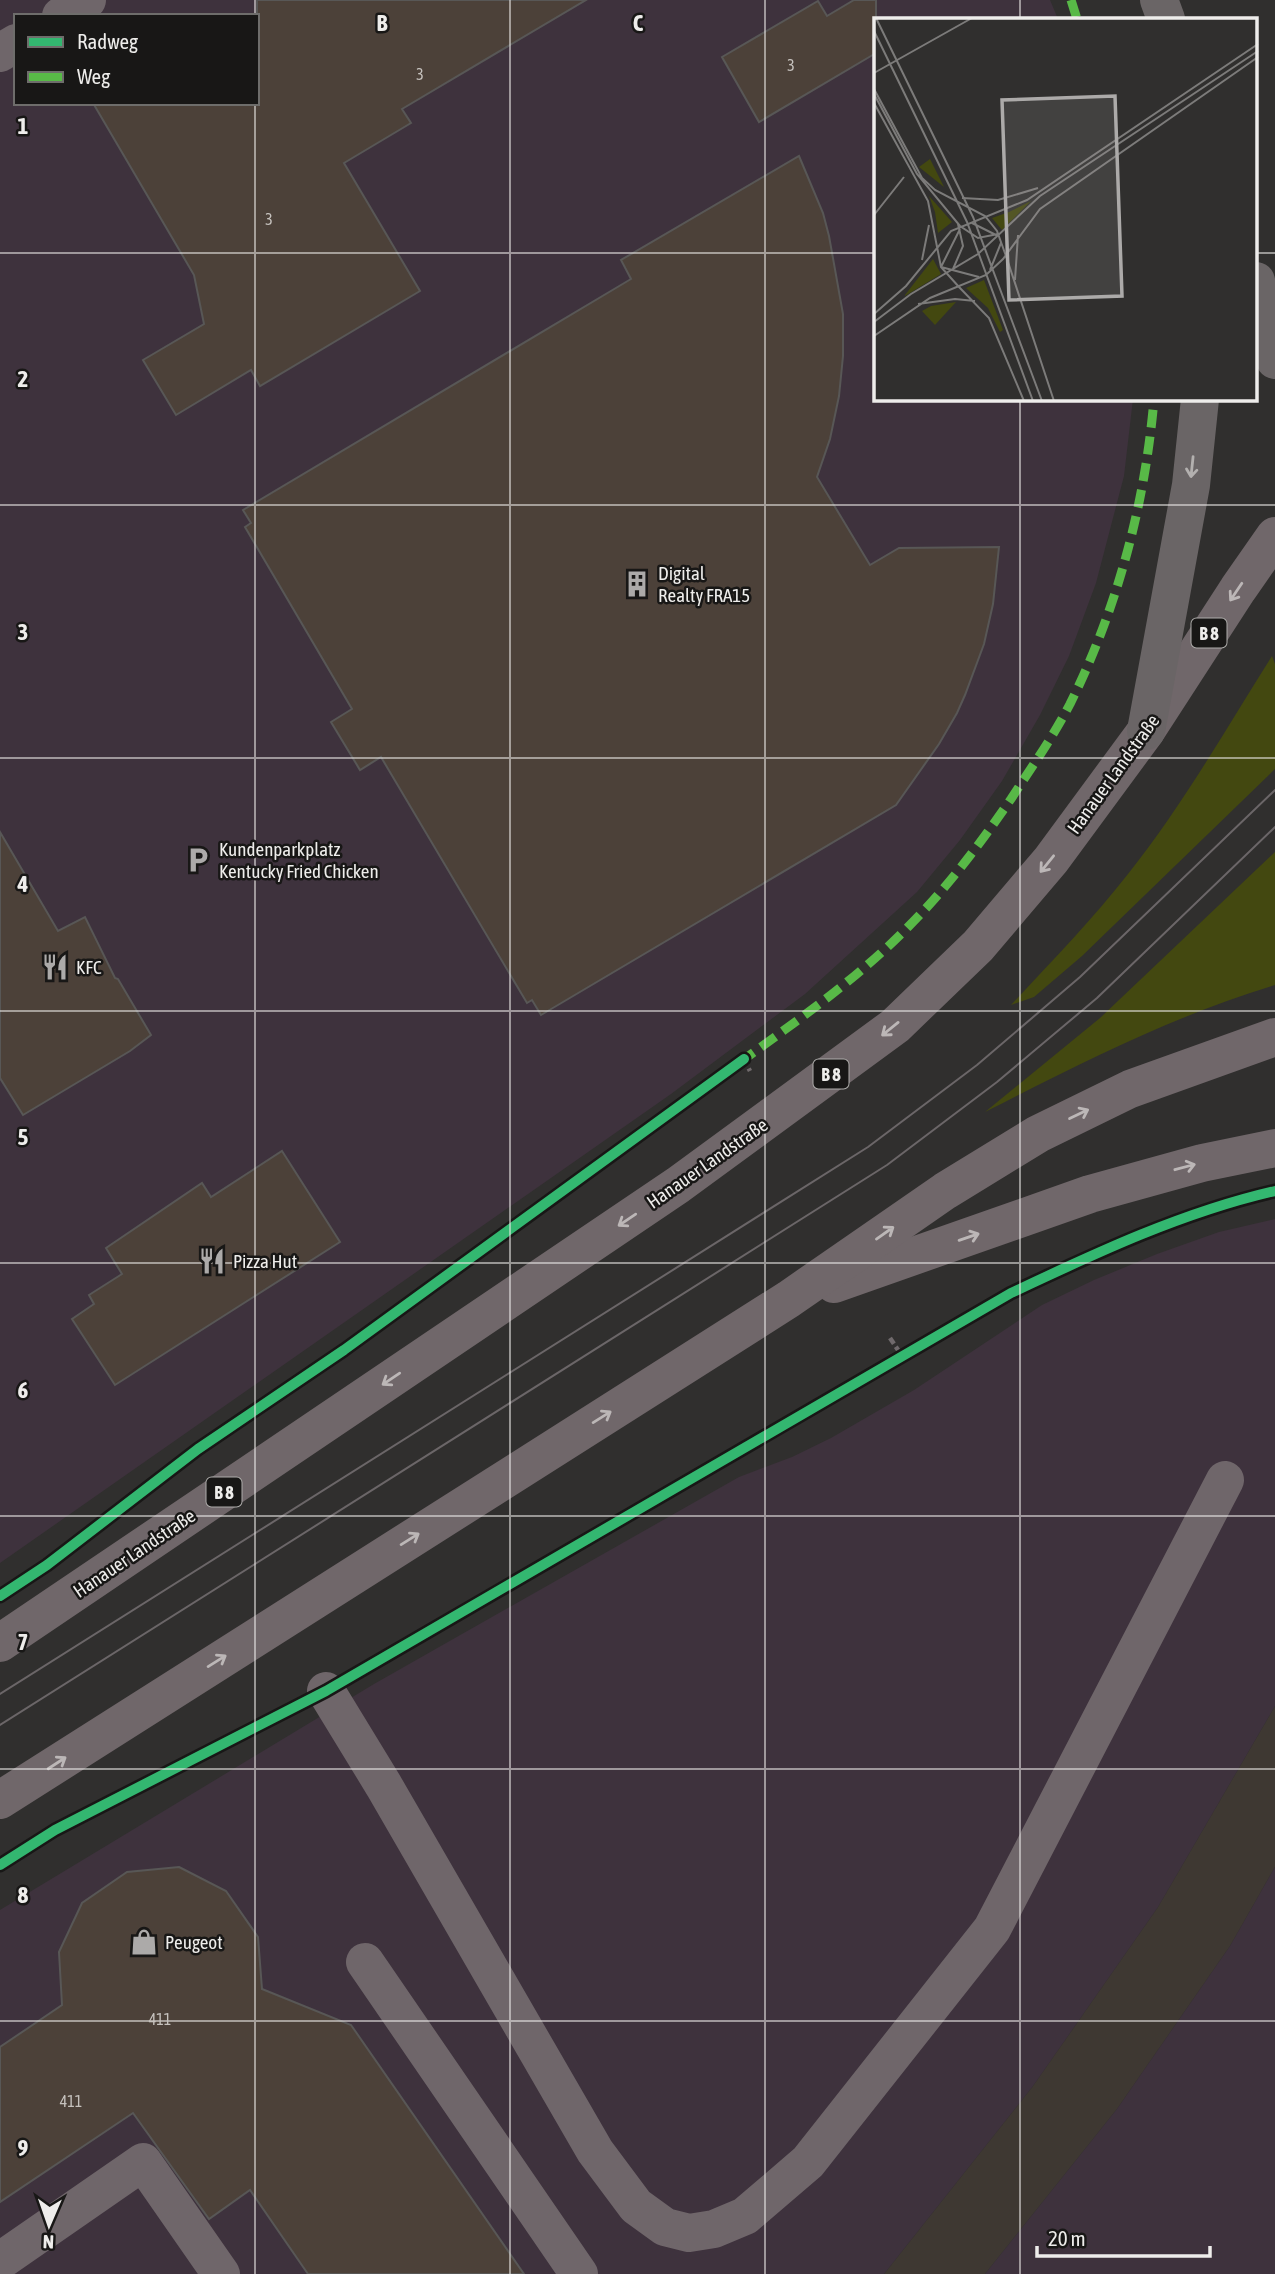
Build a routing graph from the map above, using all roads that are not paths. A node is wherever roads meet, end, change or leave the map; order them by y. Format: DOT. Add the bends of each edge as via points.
graph roads {
  1 [pos="87,0"];
  2 [pos="1149,0"];
  3 [pos="1159,0"];
  4 [pos="64,14"];
  5 [pos="1154,18"];
  6 [pos="1166,18"];
  7 [pos="1258,289"];
  8 [pos="1275,360"];
  9 [pos="1200,401"];
  10 [pos="1275,537"];
  11 [pos="1146,731"];
  12 [pos="1275,1037"];
  13 [pos="1275,1148"];
  14 [pos="789,1299"];
  15 [pos="1226,1480"];
  16 [pos="0,1643"];
  17 [pos="326,1691"];
  18 [pos="0,1800"];
  19 [pos="365,1962"];
  20 [pos="0,2261"];
  21 [pos="221,2274"];
  22 [pos="579,2274"];
  1 -- 4 [label="street"];
  2 -- 5 [label="highway"];
  3 -- 6 [label="highway"];
  7 -- 8 [label="highway"];
  9 -- 11 [label="highway, one-way" via="1191,485"];
  10 -- 11 [label="main road, Hanauer Landstraße / B 8, one-way"];
  11 -- 16 [label="main road, Hanauer Landstraße / B 8, one-way" via="1051,860 978,946 895,1026 678,1185"];
  14 -- 12 [label="main road, one-way" via="945,1191 1038,1134 1130,1089"];
  14 -- 13 [label="main road, one-way" via="1090,1194"];
  18 -- 14 [label="main road, one-way"];
  15 -- 17 [label="street" via="992,1929 808,2161 745,2216 714,2229 689,2233 665,2227 636,2206 595,2151"];
  19 -- 22 [label="street"];
  20 -- 21 [label="street" via="143,2162"];
}
